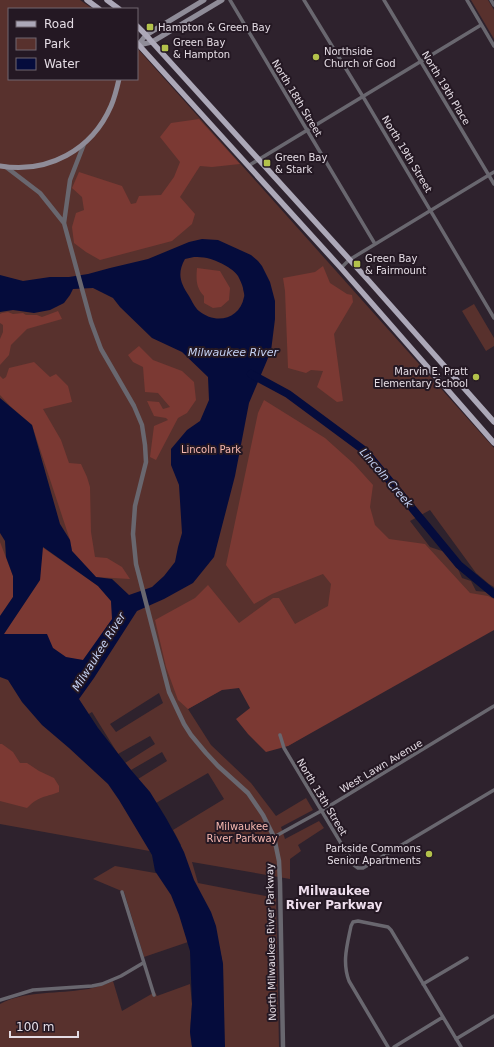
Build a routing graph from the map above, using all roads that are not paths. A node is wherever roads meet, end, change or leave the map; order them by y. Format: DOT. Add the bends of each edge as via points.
graph roads {
  1 [pos="87,0"];
  2 [pos="107,0"];
  3 [pos="204,0"];
  4 [pos="222,0"];
  5 [pos="230,0"];
  6 [pos="304,0"];
  7 [pos="384,0"];
  8 [pos="467,0"];
  9 [pos="491,0"];
  10 [pos="494,5"];
  11 [pos="98,8"];
  12 [pos="118,8"];
  13 [pos="481,25"];
  14 [pos="138,27"];
  15 [pos="146,35"];
  16 [pos="152,42"];
  17 [pos="138,45"];
  18 [pos="494,46"];
  19 [pos="421,61"];
  20 [pos="119,80"];
  21 [pos="363,96"];
  22 [pos="306,130"];
  23 [pos="84,144"];
  24 [pos="258,159"];
  25 [pos="0,166"];
  26 [pos="248,166"];
  27 [pos="6,167"];
  28 [pos="494,172"];
  29 [pos="489,175"];
  30 [pos="494,184"];
  31 [pos="431,211"];
  32 [pos="64,223"];
  33 [pos="376,244"];
  34 [pos="349,260"];
  35 [pos="340,268"];
  36 [pos="494,318"];
  37 [pos="494,422"];
  38 [pos="494,443"];
  39 [pos="494,706"];
  40 [pos="280,735"];
  41 [pos="494,790"];
  42 [pos="321,812"];
  43 [pos="274,837"];
  44 [pos="122,892"];
  45 [pos="467,958"];
  46 [pos="143,963"];
  47 [pos="423,984"];
  48 [pos="154,995"];
  49 [pos="0,1000"];
  50 [pos="494,1016"];
  51 [pos="443,1017"];
  52 [pos="456,1039"];
  53 [pos="283,1047"];
  54 [pos="388,1047"];
  55 [pos="394,1047"];
  56 [pos="461,1047"];
  1 -- 11 [label="main road"];
  2 -- 12 [label="main road"];
  3 -- 15 [label="main road"];
  4 -- 16 [label="main road"];
  5 -- 22 [label="street, North 18th Street"];
  6 -- 21 [label="street, North 19th Street"];
  7 -- 19 [label="street, North 19th Place"];
  8 -- 13 [label="street"];
  9 -- 10 [label="street"];
  13 -- 18 [label="street"];
  13 -- 19 [label="street"];
  14 -- 15 [label="main road"];
  15 -- 16 [label="main road"];
  15 -- 17 [label="main road"];
  16 -- 17 [label="main road"];
  16 -- 24 [label="main road"];
  17 -- 26 [label="main road"];
  19 -- 21 [label="street"];
  19 -- 29 [label="street, North 19th Place"];
  20 -- 23 [label="main road" via="112,106 103,122"];
  21 -- 22 [label="street"];
  21 -- 31 [label="street, North 19th Street"];
  22 -- 24 [label="street"];
  22 -- 33 [label="street, North 18th Street"];
  23 -- 27 [label="main road" via="59,160 43,165"];
  23 -- 32 [label="street, North Milwaukee River Parkway" via="70,180"];
  24 -- 26 [label="street"];
  24 -- 34 [label="main road"];
  25 -- 27 [label="main road"];
  26 -- 35 [label="main road"];
  27 -- 32 [label="street, North Milwaukee River Parkway" via="40,193"];
  28 -- 29 [label="street"];
  29 -- 30 [label="street, North 19th Place"];
  29 -- 31 [label="street"];
  31 -- 33 [label="street"];
  31 -- 36 [label="street, North 19th Street"];
  32 -- 43 [label="street, North Milwaukee River Parkway" via="101,349 134,406 142,426 146,462 135,506 133,534 136,564 169,692 191,736 218,766 248,793"];
  33 -- 34 [label="street"];
  34 -- 35 [label="street"];
  34 -- 37 [label="main road"];
  35 -- 38 [label="main road"];
  39 -- 42 [label="street, West Lawn Avenue"];
  40 -- 42 [label="street, North 13th Street" via="284,748"];
  41 -- 42 [label="street, North 13th Street" via="363,868 354,865"];
  42 -- 43 [label="street, West Lawn Avenue"];
  43 -- 53 [label="street, North Milwaukee River Parkway" via="280,883"];
  44 -- 46 [label="street"];
  45 -- 47 [label="street"];
  46 -- 48 [label="street"];
  46 -- 49 [label="street" via="102,984 33,990"];
  47 -- 51 [label="street"];
  47 -- 54 [label="street" via="388,927 353,922 345,962 346,974"];
  50 -- 52 [label="street"];
  51 -- 52 [label="street"];
  51 -- 55 [label="street"];
  52 -- 56 [label="street"];
}
